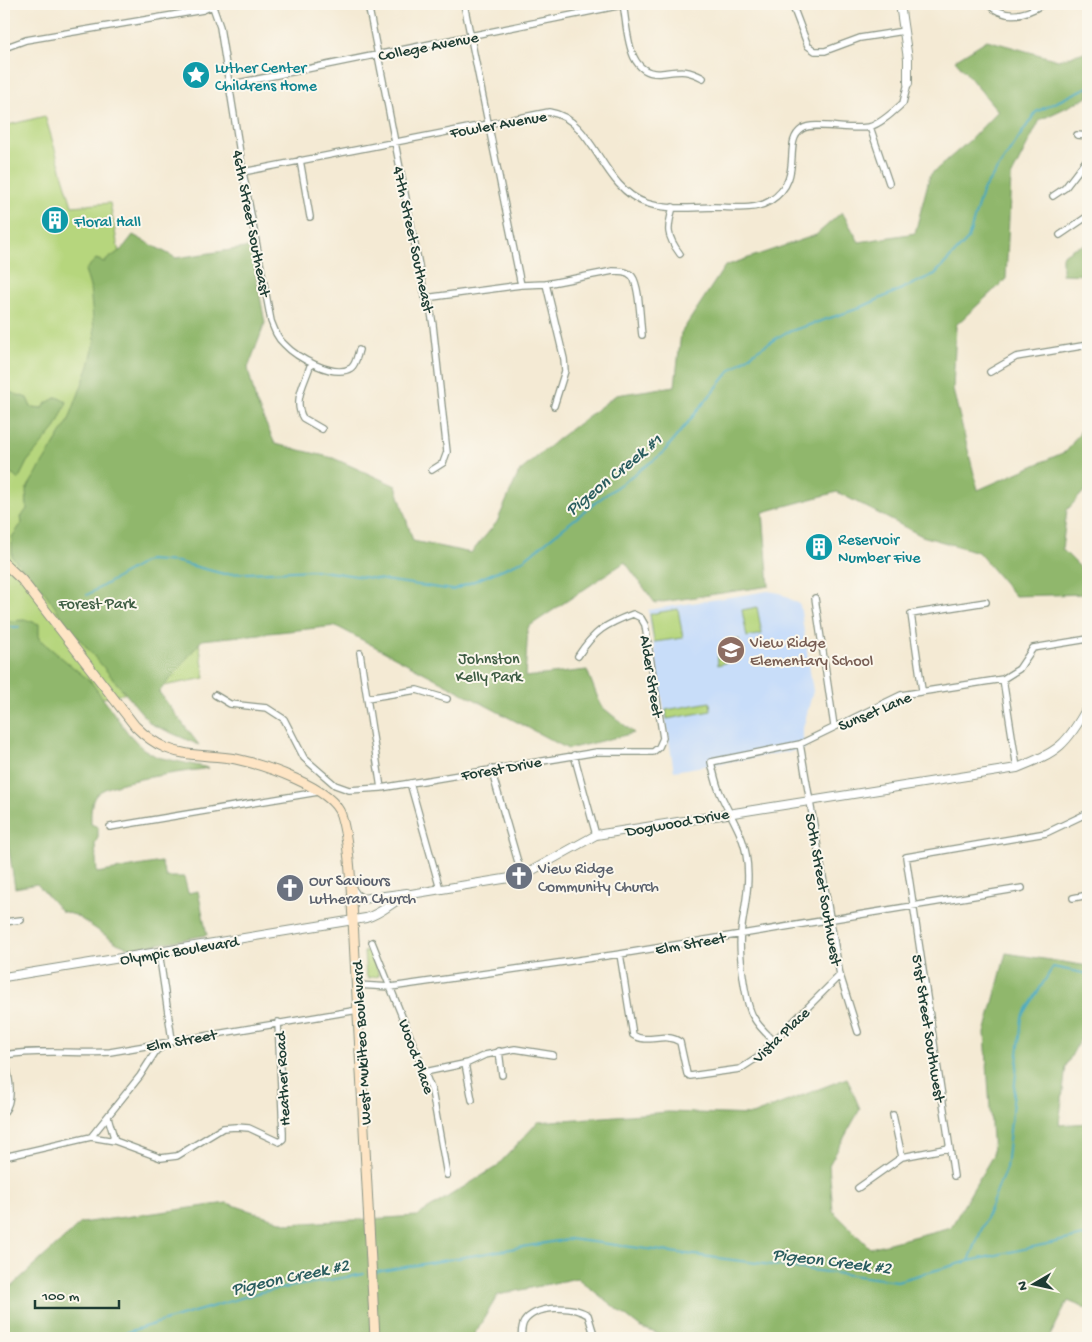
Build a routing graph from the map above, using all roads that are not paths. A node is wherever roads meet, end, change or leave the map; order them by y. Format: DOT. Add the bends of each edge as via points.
graph roads {
  1 [pos="368,4"];
  2 [pos="464,4"];
  3 [pos="625,4"];
  4 [pos="792,4"];
  5 [pos="900,4"];
  6 [pos="988,4"];
  7 [pos="1043,4"];
  8 [pos="215,6"];
  9 [pos="904,32"];
  10 [pos="470,37"];
  11 [pos="4,48"];
  12 [pos="378,55"];
  13 [pos="703,78"];
  14 [pos="908,83"];
  15 [pos="228,85"];
  16 [pos="489,123"];
  17 [pos="870,127"];
  18 [pos="1078,135"];
  19 [pos="1088,136"];
  20 [pos="394,143"];
  21 [pos="1088,158"];
  22 [pos="300,160"];
  23 [pos="243,172"];
  24 [pos="888,183"];
  25 [pos="1053,196"];
  26 [pos="673,207"];
  27 [pos="1088,216"];
  28 [pos="310,217"];
  29 [pos="1060,235"];
  30 [pos="680,254"];
  31 [pos="546,284"];
  32 [pos="521,285"];
  33 [pos="425,298"];
  34 [pos="642,335"];
  35 [pos="1088,345"];
  36 [pos="359,350"];
  37 [pos="311,363"];
  38 [pos="990,372"];
  39 [pos="554,406"];
  40 [pos="322,428"];
  41 [pos="432,470"];
  42 [pos="4,563"];
  43 [pos="815,598"];
  44 [pos="986,602"];
  45 [pos="1088,639"];
  46 [pos="360,653"];
  47 [pos="578,656"];
  48 [pos="1003,679"];
  49 [pos="922,690"];
  50 [pos="214,695"];
  51 [pos="367,698"];
  52 [pos="447,699"];
  53 [pos="1088,706"];
  54 [pos="834,726"];
  55 [pos="800,744"];
  56 [pos="653,752"];
  57 [pos="574,755"];
  58 [pos="1017,768"];
  59 [pos="491,769"];
  60 [pos="410,783"];
  61 [pos="381,788"];
  62 [pos="318,792"];
  63 [pos="809,800"];
  64 [pos="729,812"];
  65 [pos="1088,814"];
  66 [pos="110,827"];
  67 [pos="596,835"];
  68 [pos="522,876"];
  69 [pos="351,887"];
  70 [pos="1022,888"];
  71 [pos="440,889"];
  72 [pos="411,894"];
  73 [pos="1088,895"];
  74 [pos="1073,898"];
  75 [pos="912,906"];
  76 [pos="830,919"];
  77 [pos="21,920"];
  78 [pos="353,920"];
  79 [pos="4,922"];
  80 [pos="740,934"];
  81 [pos="372,942"];
  82 [pos="159,952"];
  83 [pos="620,954"];
  84 [pos="840,975"];
  85 [pos="4,977"];
  86 [pos="357,985"];
  87 [pos="391,987"];
  88 [pos="358,1010"];
  89 [pos="278,1022"];
  90 [pos="858,1032"];
  91 [pos="172,1040"];
  92 [pos="774,1041"];
  93 [pos="4,1051"];
  94 [pos="499,1051"];
  95 [pos="4,1055"];
  96 [pos="553,1055"];
  97 [pos="465,1064"];
  98 [pos="425,1072"];
  99 [pos="502,1075"];
  100 [pos="472,1100"];
  101 [pos="4,1112"];
  102 [pos="893,1115"];
  103 [pos="108,1117"];
  104 [pos="91,1137"];
  105 [pos="115,1141"];
  106 [pos="949,1148"];
  107 [pos="902,1156"];
  108 [pos="4,1157"];
  109 [pos="447,1175"];
  110 [pos="954,1176"];
  111 [pos="858,1188"];
  112 [pos="375,1338"];
  113 [pos="521,1338"];
  114 [pos="594,1338"];
  1 -- 12 [label="street, 47th Street Southeast"];
  2 -- 10 [label="street"];
  3 -- 10 [label="street, College Avenue"];
  3 -- 13 [label="street" via="633,56 639,68 658,74 688,70"];
  4 -- 9 [label="street" via="808,46 815,51 825,51 860,38"];
  5 -- 9 [label="street"];
  6 -- 7 [label="street" via="1003,15 1021,14"];
  8 -- 11 [label="street" via="26,40"];
  8 -- 15 [label="street, 46th Street Southeast"];
  9 -- 14 [label="street"];
  10 -- 12 [label="street, College Avenue"];
  10 -- 16 [label="street"];
  12 -- 15 [label="street, College Avenue"];
  12 -- 20 [label="street, 47th Street Southeast"];
  14 -- 17 [label="street" via="904,103"];
  15 -- 23 [label="street, 46th Street Southeast"];
  16 -- 20 [label="street, Fowler Avenue"];
  16 -- 26 [label="street, Fowler Avenue" via="549,112 563,114 577,126 625,192 646,203"];
  16 -- 32 [label="street"];
  17 -- 24 [label="street"];
  17 -- 26 [label="street, Fowler Avenue" via="832,128 816,124 802,128 794,138 790,176 784,190 768,202 748,207"];
  18 -- 19 [label="street"];
  20 -- 22 [label="street, Fowler Avenue"];
  20 -- 33 [label="street, 47th Street Southeast"];
  21 -- 25 [label="street" via="1065,188"];
  22 -- 23 [label="street, Fowler Avenue"];
  22 -- 28 [label="street"];
  23 -- 37 [label="street, 46th Street Southeast" via="271,320 283,344"];
  26 -- 30 [label="street" via="667,228 670,242"];
  27 -- 29 [label="street"];
  31 -- 32 [label="street"];
  31 -- 34 [label="street" via="624,271 632,276 636,286"];
  31 -- 39 [label="street" via="565,371"];
  32 -- 33 [label="street"];
  33 -- 41 [label="street, 47th Street Southeast" via="430,306 433,325 447,443 443,463"];
  35 -- 38 [label="street" via="1016,357"];
  36 -- 37 [label="street, 46th Street Southeast" via="350,368 334,370"];
  37 -- 40 [label="street" via="298,405 303,418"];
  42 -- 62 [label="main road, West Mukilteo Boulevard" via="22,580 135,726 148,738 165,748 193,756 234,758 261,765"];
  43 -- 54 [label="street"];
  44 -- 49 [label="street" via="911,614"];
  45 -- 48 [label="street" via="1033,648 1019,669"];
  46 -- 51 [label="street"];
  47 -- 56 [label="street, Alder Street" via="590,637 602,628 633,614 641,618 645,625 662,738"];
  48 -- 49 [label="street, Sunset Lane"];
  48 -- 58 [label="street"];
  49 -- 54 [label="street, Sunset Lane" via="901,695"];
  50 -- 61 [label="street, Forest Drive" via="230,704 268,708 284,719 304,758 335,785 349,790"];
  51 -- 52 [label="street" via="417,690"];
  51 -- 61 [label="street"];
  53 -- 58 [label="street, Dogwood Drive" via="1063,745 1046,757"];
  54 -- 55 [label="street, Sunset Lane"];
  55 -- 63 [label="street, 50th Street Southwest"];
  55 -- 64 [label="street, Sunset Lane" via="711,762"];
  56 -- 57 [label="street, Forest Drive"];
  57 -- 59 [label="street, Forest Drive"];
  57 -- 67 [label="street"];
  58 -- 63 [label="street, Dogwood Drive"];
  59 -- 60 [label="street, Forest Drive"];
  59 -- 68 [label="street"];
  60 -- 61 [label="street, Forest Drive"];
  60 -- 71 [label="street"];
  62 -- 66 [label="street"];
  62 -- 69 [label="main road, West Mukilteo Boulevard" via="329,797 341,814"];
  63 -- 64 [label="street, Dogwood Drive"];
  63 -- 76 [label="street, 50th Street Southwest"];
  64 -- 67 [label="street, Dogwood Drive"];
  64 -- 80 [label="street" via="740,832 749,872 746,914"];
  65 -- 75 [label="street, 51st Street Southwest" via="1046,833 906,857"];
  67 -- 68 [label="street, Dogwood Drive"];
  68 -- 71 [label="street, Dogwood Drive"];
  69 -- 72 [label="street" via="362,899"];
  69 -- 78 [label="main road, West Mukilteo Boulevard"];
  70 -- 75 [label="street, Elm Street"];
  71 -- 72 [label="street, Dogwood Drive"];
  72 -- 78 [label="street, Dogwood Drive" via="379,914"];
  73 -- 74 [label="street"];
  75 -- 76 [label="street, Elm Street"];
  75 -- 106 [label="street, 51st Street Southwest"];
  76 -- 80 [label="street, Elm Street"];
  76 -- 84 [label="street, 50th Street Southwest"];
  77 -- 79 [label="street"];
  78 -- 82 [label="street, Olympic Boulevard"];
  78 -- 86 [label="main road, West Mukilteo Boulevard"];
  80 -- 83 [label="street, Elm Street"];
  80 -- 92 [label="street" via="741,962 752,1016"];
  81 -- 87 [label="street, Wood Place"];
  82 -- 85 [label="street, Olympic Boulevard"];
  82 -- 91 [label="street"];
  83 -- 87 [label="street, Elm Street"];
  83 -- 92 [label="street, Vista Place" via="635,1037 672,1036 680,1042 690,1076 740,1069"];
  84 -- 90 [label="street, 50th Street Southwest"];
  84 -- 92 [label="street, Vista Place"];
  86 -- 87 [label="street, Elm Street"];
  86 -- 88 [label="main road, West Mukilteo Boulevard"];
  87 -- 98 [label="street, Wood Place"];
  88 -- 89 [label="street, Elm Street"];
  88 -- 112 [label="main road, West Mukilteo Boulevard"];
  89 -- 91 [label="street, Elm Street"];
  89 -- 105 [label="street, Heather Road" via="282,1139 279,1142 249,1128 223,1128 189,1151 161,1158"];
  91 -- 95 [label="street, Elm Street" via="110,1052 31,1051"];
  91 -- 103 [label="street" via="156,1051"];
  93 -- 95 [label="street"];
  94 -- 96 [label="street" via="524,1049"];
  94 -- 97 [label="street"];
  94 -- 99 [label="street"];
  95 -- 101 [label="street" via="10,1093"];
  97 -- 98 [label="street"];
  97 -- 100 [label="street"];
  98 -- 109 [label="street, Wood Place" via="434,1100"];
  102 -- 107 [label="street"];
  103 -- 104 [label="street"];
  103 -- 105 [label="street"];
  104 -- 105 [label="street, Heather Road"];
  104 -- 108 [label="street, Heather Road"];
  106 -- 107 [label="street"];
  106 -- 110 [label="street, 51st Street Southwest"];
  107 -- 111 [label="street"];
  113 -- 114 [label="street" via="522,1325 539,1311 579,1309 588,1314"];
}
